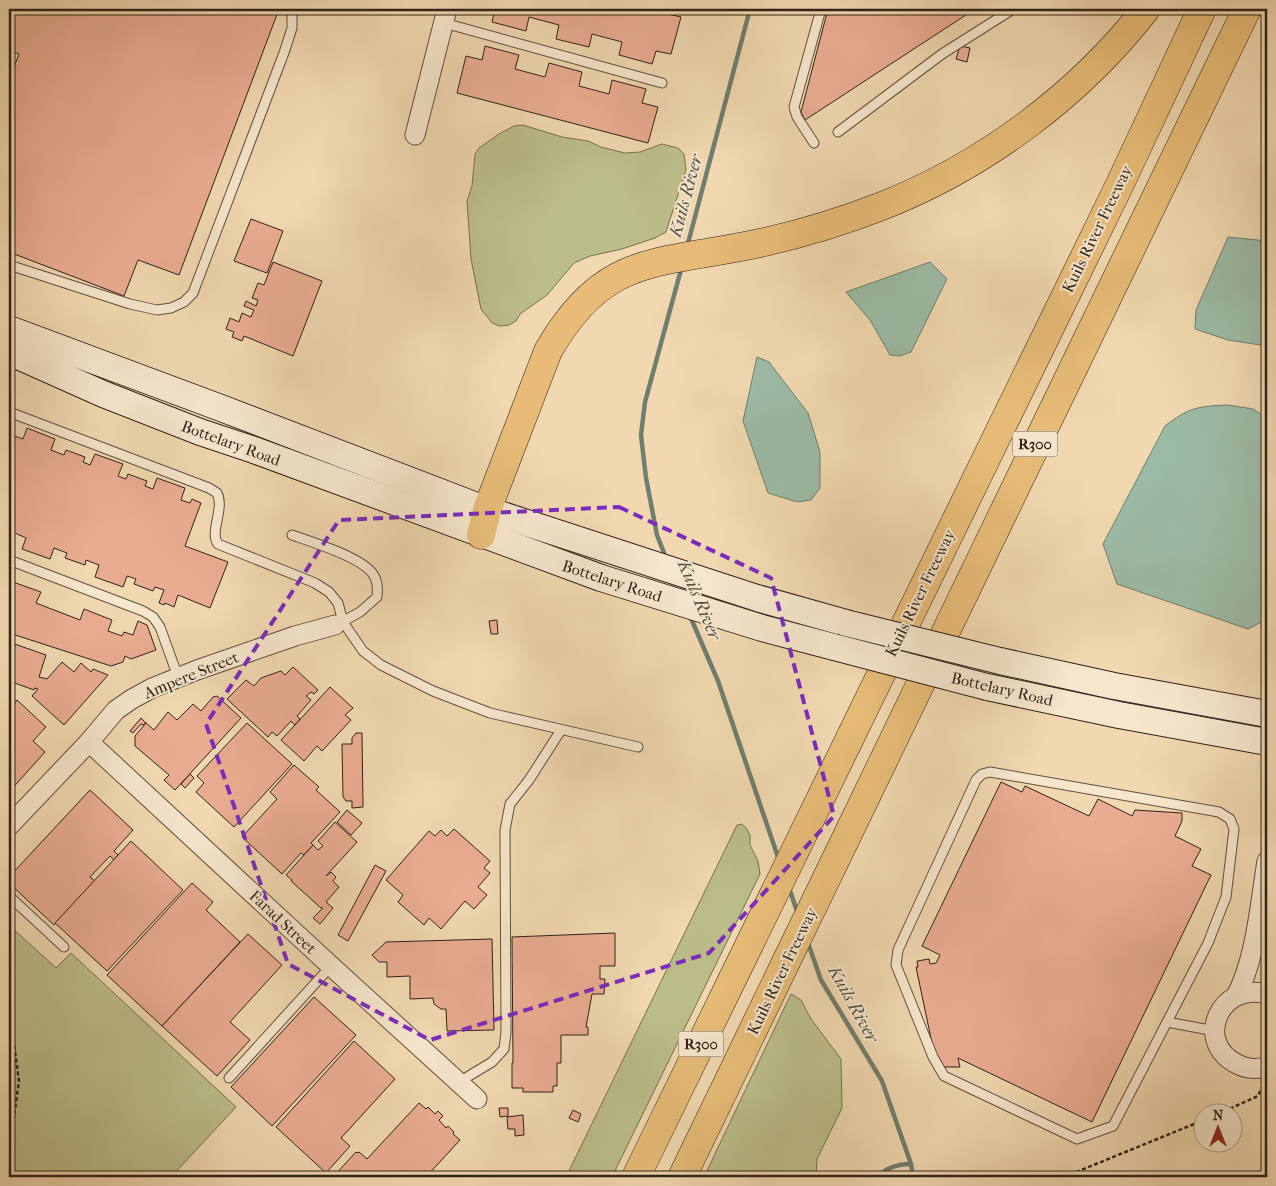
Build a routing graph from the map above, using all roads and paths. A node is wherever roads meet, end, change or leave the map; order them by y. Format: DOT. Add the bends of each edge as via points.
graph roads {
  1 [pos="292,9"];
  2 [pos="821,9"];
  3 [pos="1013,9"];
  4 [pos="1146,9"];
  5 [pos="1202,9"];
  6 [pos="1247,9"];
  7 [pos="446,16"];
  8 [pos="662,83"];
  9 [pos="838,132"];
  10 [pos="415,134"];
  11 [pos="814,143"];
  12 [pos="9,265"];
  13 [pos="9,318"];
  14 [pos="9,329"];
  15 [pos="9,352"];
  16 [pos="41,354"];
  17 [pos="9,357"];
  18 [pos="9,412"];
  19 [pos="484,523"];
  20 [pos="292,535"];
  21 [pos="9,560"];
  22 [pos="339,624"];
  23 [pos="178,678"];
  24 [pos="1267,714"];
  25 [pos="561,730"];
  26 [pos="89,742"];
  27 [pos="1267,742"];
  28 [pos="638,748"];
  29 [pos="9,826"];
  30 [pos="1267,861"];
  31 [pos="9,896"];
  32 [pos="64,947"];
  33 [pos="331,966"];
  34 [pos="1267,994"];
  35 [pos="1236,996"];
  36 [pos="9,1007"];
  37 [pos="1167,1022"];
  38 [pos="1215,1031"];
  39 [pos="1267,1066"];
  40 [pos="1267,1077"];
  41 [pos="229,1078"];
  42 [pos="459,1082"];
  43 [pos="478,1099"];
  44 [pos="1240,1104"];
  45 [pos="1194,1124"];
  46 [pos="696,1151"];
  47 [pos="9,1152"];
  48 [pos="636,1177"];
  49 [pos="682,1177"];
  50 [pos="689,1177"];
  51 [pos="1064,1177"];
  1 -- 12 [label="lane" via="292,28 285,50 193,293 184,302 157,310"];
  2 -- 11 [label="lane" via="794,107"];
  3 -- 9 [label="lane" via="942,54"];
  4 -- 19 [label="highway" via="1106,56 1042,113 977,157 927,185 883,205 798,234 639,266 601,286 583,301 561,328 548,351"];
  5 -- 48 [label="highway, Kuils River Freeway / R300" via="1120,184"];
  6 -- 46 [label="highway, Kuils River Freeway / R300"];
  7 -- 8 [label="lane"];
  7 -- 10 [label="street"];
  13 -- 16 [label="main road"];
  14 -- 16 [label="main road, Bottelary Road"];
  15 -- 16 [label="main road, Bottelary Road"];
  16 -- 17 [label="main road"];
  16 -- 19 [label="main road, Bottelary Road" via="103,394 192,429"];
  18 -- 22 [label="lane" via="210,488 217,493 220,502 215,537 218,544 315,583 329,592 338,603"];
  19 -- 24 [label="main road, Bottelary Road, bridge" via="598,548 757,598 1000,661"];
  19 -- 27 [label="main road, Bottelary Road, bridge" via="601,578 762,628 987,687"];
  20 -- 22 [label="lane" via="336,552 373,574 378,586 377,597"];
  21 -- 23 [label="lane" via="153,617 160,627"];
  22 -- 23 [label="street, Ampere Street" via="295,636"];
  22 -- 25 [label="lane" via="381,665 424,687 490,713"];
  23 -- 26 [label="street, Ampere Street" via="152,688 116,710"];
  25 -- 28 [label="lane"];
  25 -- 42 [label="lane" via="510,804 505,830 504,1050 492,1062"];
  26 -- 29 [label="street, Ampere Street"];
  26 -- 33 [label="street, Farad Street"];
  30 -- 35 [label="street" via="1250,963"];
  31 -- 32 [label="lane"];
  33 -- 41 [label="lane"];
  33 -- 42 [label="street, Farad Street"];
  34 -- 35 [label="street" via="1247,992"];
  35 -- 38 [label="street" via="1220,1010"];
  36 -- 47 [label="path" via="19,1082"];
  37 -- 37 [label="lane" via="1208,943 1226,897 1235,834 1230,819 1213,811 990,772 982,774 976,780 896,959 898,972 944,1076 1078,1139 1113,1126"];
  37 -- 38 [label="lane"];
  38 -- 39 [label="street" via="1222,1053 1230,1061 1252,1069"];
  40 -- 44 [label="path" via="1258,1096"];
  42 -- 43 [label="street, Farad Street"];
  45 -- 51 [label="path"];
  46 -- 49 [label="highway, Kuils River Freeway / R300"];
  46 -- 50 [label="highway"];
}
